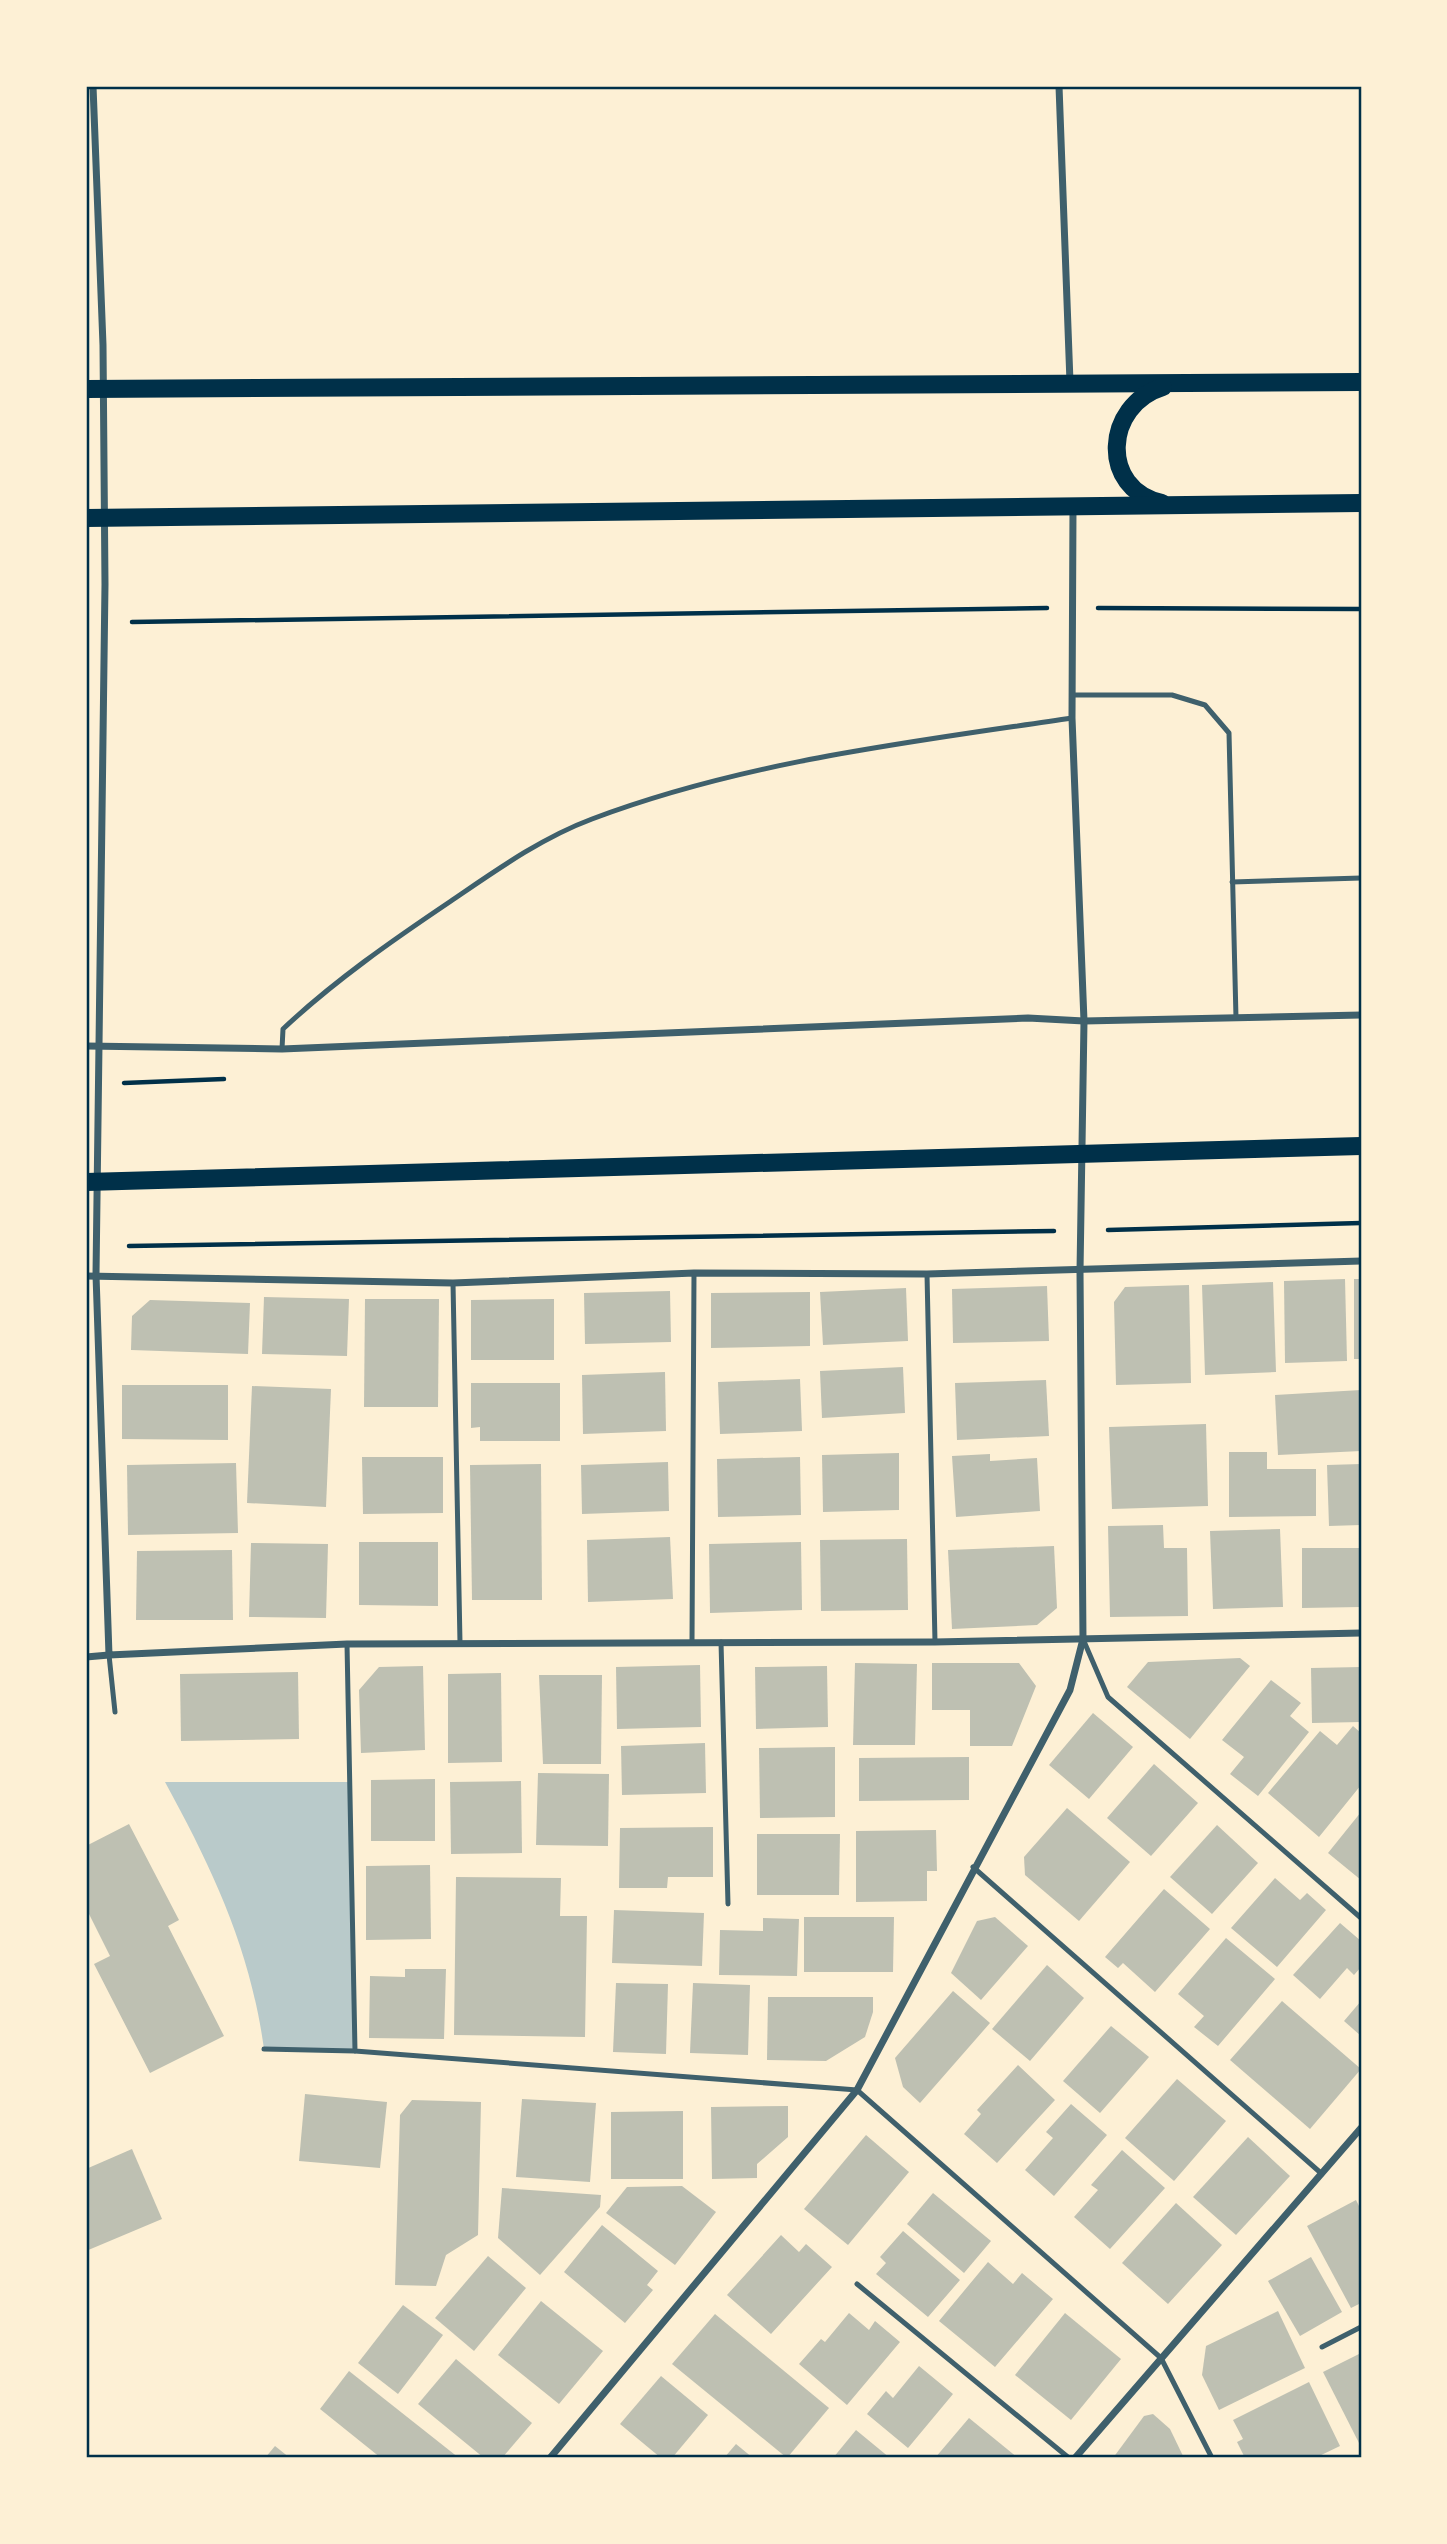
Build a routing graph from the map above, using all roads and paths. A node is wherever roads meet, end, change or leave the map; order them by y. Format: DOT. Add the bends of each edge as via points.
graph roads {
  1 [pos="93,86"];
  2 [pos="1059,86"];
  3 [pos="1361,382"];
  4 [pos="1070,384"];
  5 [pos="1181,385"];
  6 [pos="94,389"];
  7 [pos="1361,503"];
  8 [pos="1171,505"];
  9 [pos="1073,507"];
  10 [pos="95,518"];
  11 [pos="1072,607"];
  12 [pos="1361,609"];
  13 [pos="104,622"];
  14 [pos="1072,695"];
  15 [pos="1072,718"];
  16 [pos="1361,878"];
  17 [pos="1232,882"];
  18 [pos="1361,1014"];
  19 [pos="1236,1018"];
  20 [pos="1084,1021"];
  21 [pos="101,1045"];
  22 [pos="86,1046"];
  23 [pos="282,1049"];
  24 [pos="1361,1146"];
  25 [pos="1082,1154"];
  26 [pos="91,1182"];
  27 [pos="1361,1223"];
  28 [pos="1080,1230"];
  29 [pos="96,1246"];
  30 [pos="1361,1261"];
  31 [pos="1080,1271"];
  32 [pos="694,1273"];
  33 [pos="927,1274"];
  34 [pos="96,1275"];
  35 [pos="86,1276"];
  36 [pos="453,1283"];
  37 [pos="1361,1633"];
  38 [pos="1083,1639"];
  39 [pos="692,1642"];
  40 [pos="721,1642"];
  41 [pos="935,1642"];
  42 [pos="460,1643"];
  43 [pos="347,1644"];
  44 [pos="109,1656"];
  45 [pos="86,1657"];
  46 [pos="115,1712"];
  47 [pos="974,1867"];
  48 [pos="728,1904"];
  49 [pos="1361,1919"];
  50 [pos="264,2049"];
  51 [pos="355,2051"];
  52 [pos="857,2090"];
  53 [pos="1361,2128"];
  54 [pos="1322,2174"];
  55 [pos="856,2284"];
  56 [pos="1361,2327"];
  57 [pos="1322,2347"];
  58 [pos="1161,2358"];
  59 [pos="550,2458"];
  60 [pos="1069,2458"];
  61 [pos="1075,2458"];
  62 [pos="1212,2458"];
  1 -- 6 [label="street"];
  2 -- 4 [label="street"];
  3 -- 5 [label="main road"];
  4 -- 5 [label="main road"];
  4 -- 6 [label="main road"];
  5 -- 8 [label="main road" via="1161,387 1130,407 1116,442 1118,460 1137,491"];
  6 -- 10 [label="street" via="103,446"];
  7 -- 8 [label="main road"];
  8 -- 9 [label="main road"];
  9 -- 10 [label="main road"];
  9 -- 11 [label="street"];
  10 -- 13 [label="street"];
  11 -- 12 [label="path"];
  11 -- 13 [label="path"];
  11 -- 14 [label="street"];
  13 -- 21 [label="street"];
  14 -- 15 [label="street"];
  14 -- 17 [label="lane" via="1172,695 1205,705 1229,733"];
  15 -- 20 [label="street"];
  15 -- 23 [label="lane" via="853,751 690,787 590,819 534,846 401,934 283,1029"];
  16 -- 17 [label="lane"];
  17 -- 19 [label="lane"];
  18 -- 19 [label="street"];
  19 -- 20 [label="street"];
  20 -- 23 [label="street" via="1028,1018"];
  20 -- 25 [label="street"];
  21 -- 22 [label="street"];
  21 -- 23 [label="street"];
  21 -- 26 [label="street"];
  24 -- 25 [label="main road"];
  25 -- 26 [label="main road"];
  25 -- 28 [label="street"];
  26 -- 29 [label="street"];
  27 -- 28 [label="path"];
  28 -- 29 [label="path"];
  28 -- 31 [label="street"];
  29 -- 34 [label="street"];
  30 -- 31 [label="street"];
  31 -- 33 [label="street"];
  31 -- 38 [label="street"];
  32 -- 33 [label="street"];
  32 -- 36 [label="street"];
  32 -- 39 [label="lane"];
  33 -- 41 [label="lane"];
  34 -- 35 [label="street"];
  34 -- 36 [label="street"];
  34 -- 44 [label="street"];
  36 -- 42 [label="lane"];
  37 -- 38 [label="street"];
  38 -- 41 [label="street"];
  38 -- 47 [label="street" via="1070,1689"];
  38 -- 49 [label="lane" via="1108,1698"];
  39 -- 40 [label="street"];
  39 -- 42 [label="street"];
  40 -- 41 [label="street"];
  40 -- 48 [label="lane"];
  42 -- 43 [label="street"];
  43 -- 44 [label="street"];
  43 -- 51 [label="lane"];
  44 -- 45 [label="street"];
  44 -- 46 [label="lane"];
  47 -- 52 [label="street"];
  47 -- 54 [label="lane"];
  50 -- 51 [label="lane"];
  51 -- 52 [label="lane"];
  52 -- 58 [label="lane"];
  52 -- 59 [label="street"];
  53 -- 54 [label="street"];
  54 -- 58 [label="street"];
  55 -- 60 [label="lane"];
  56 -- 57 [label="lane"];
  58 -- 61 [label="street"];
  58 -- 62 [label="lane"];
}
